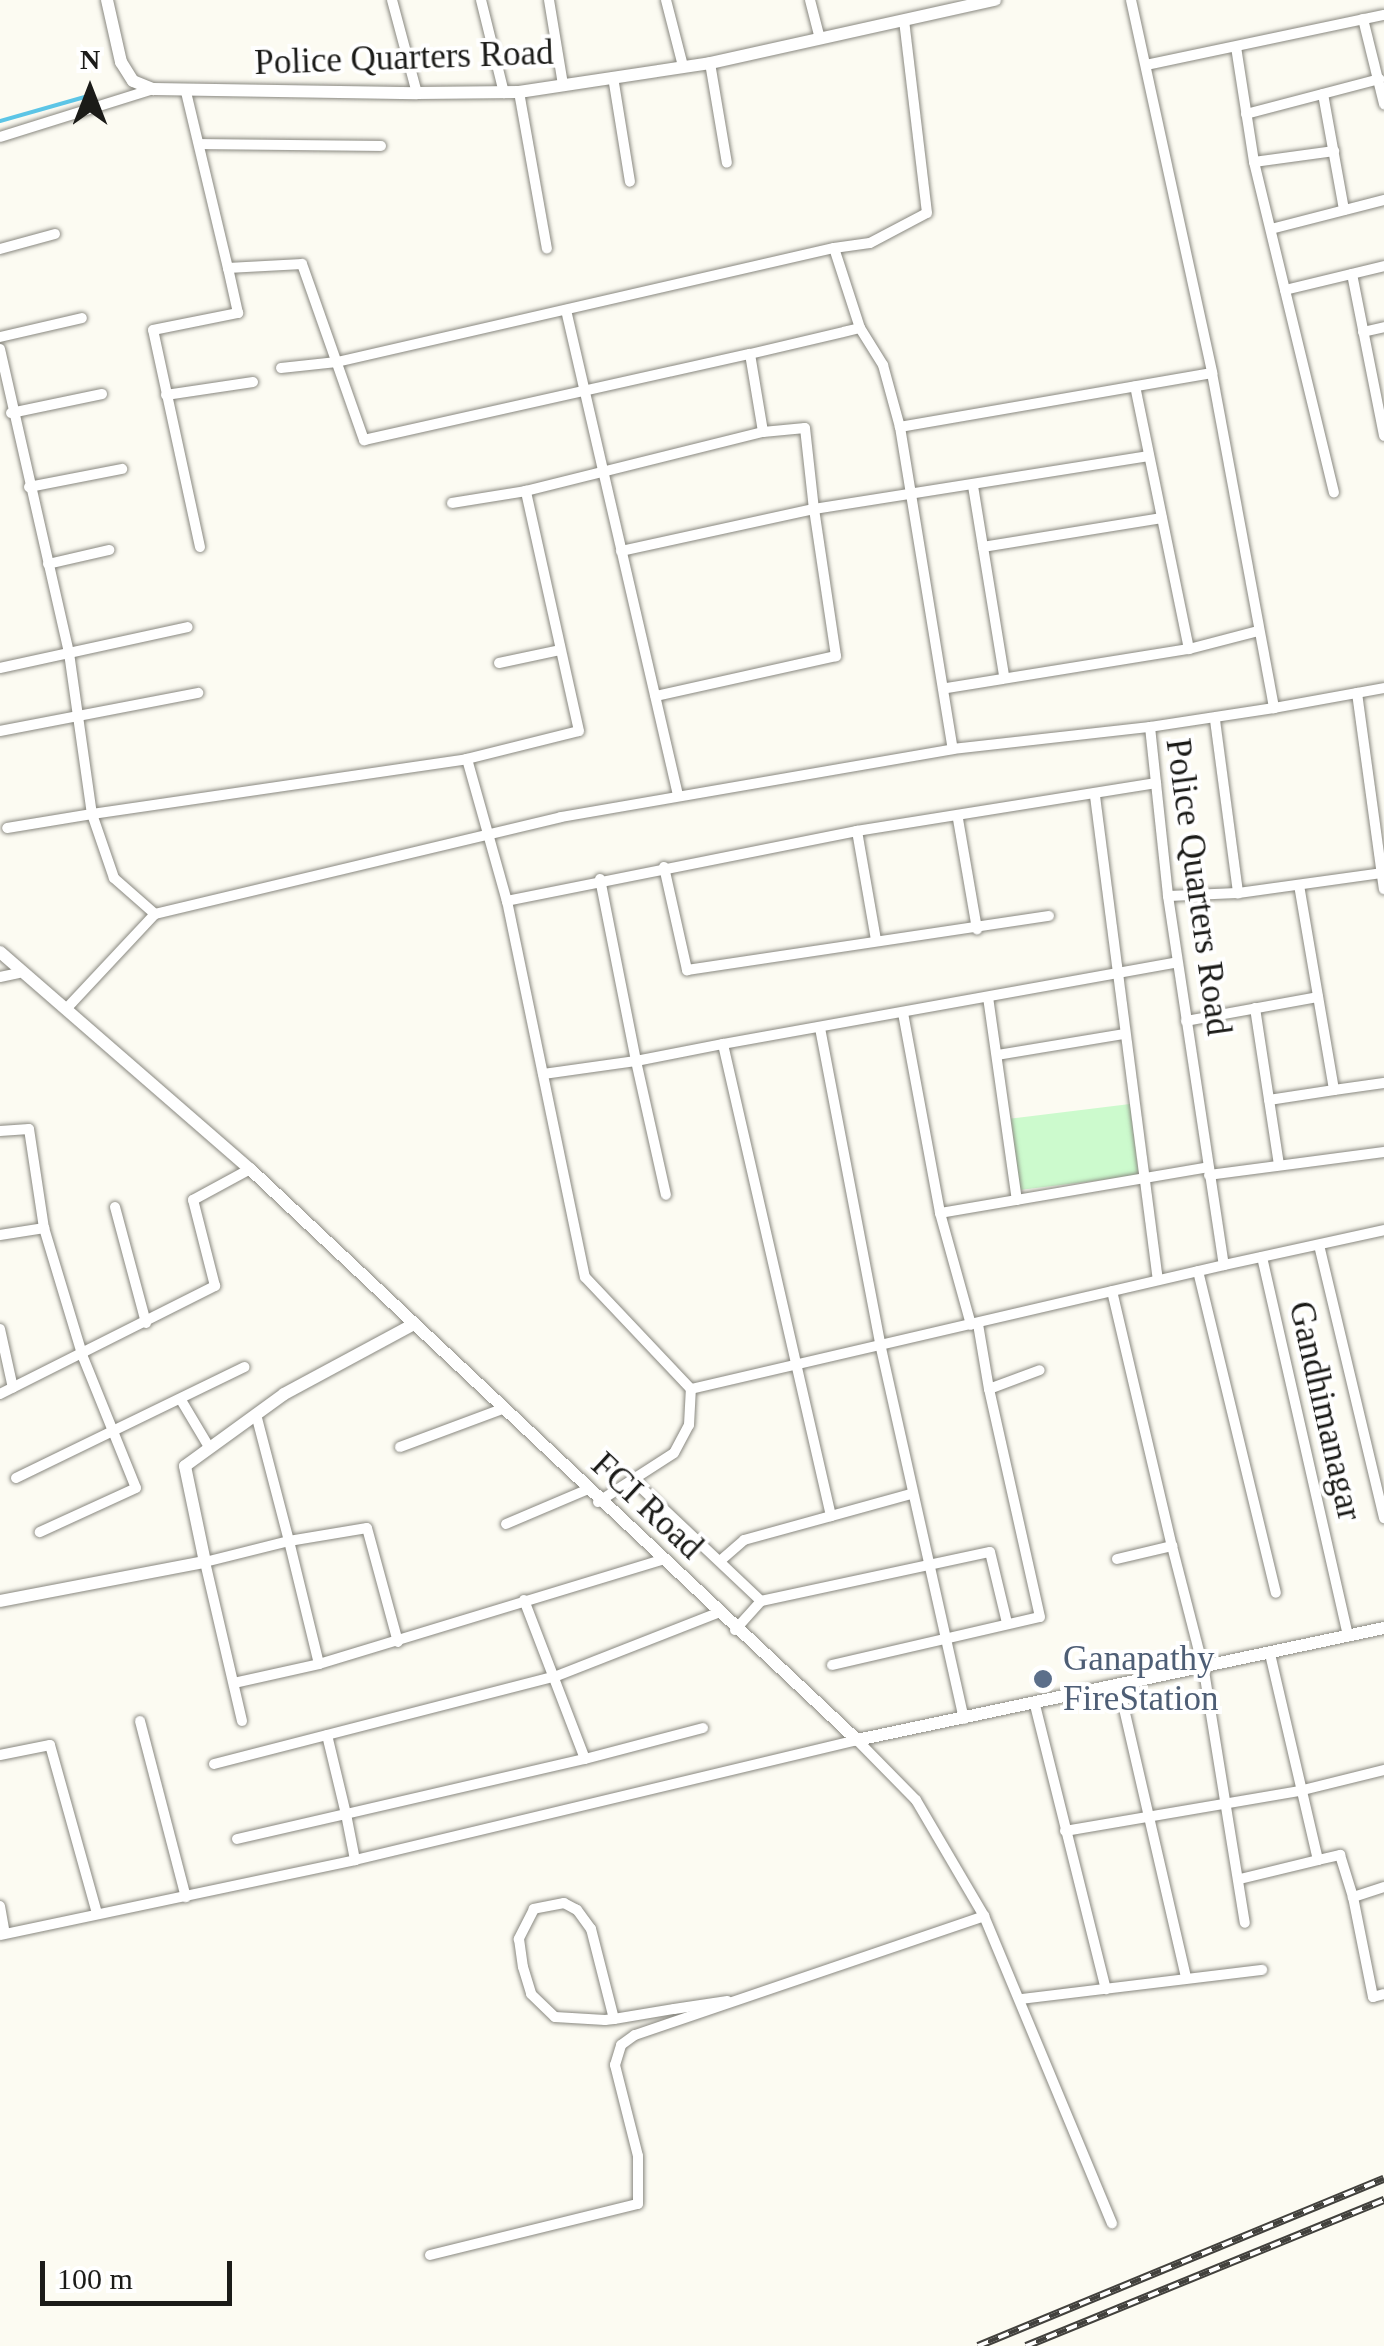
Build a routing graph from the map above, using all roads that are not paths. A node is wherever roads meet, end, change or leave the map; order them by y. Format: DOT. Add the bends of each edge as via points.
graph roads {
  1 [pos="107,0"];
  2 [pos="392,0"];
  3 [pos="481,0"];
  4 [pos="549,0"];
  5 [pos="666,0"];
  6 [pos="810,0"];
  7 [pos="995,0"];
  8 [pos="1131,0"];
  9 [pos="1384,15"];
  10 [pos="1363,19"];
  11 [pos="904,21"];
  12 [pos="820,38"];
  13 [pos="1236,48"];
  14 [pos="710,63"];
  15 [pos="1146,65"];
  16 [pos="683,66"];
  17 [pos="613,77"];
  18 [pos="1379,79"];
  19 [pos="564,85"];
  20 [pos="152,89"];
  21 [pos="186,92"];
  22 [pos="504,92"];
  23 [pos="519,92"];
  24 [pos="416,94"];
  25 [pos="1323,94"];
  26 [pos="1384,104"];
  27 [pos="1246,114"];
  28 [pos="0,137"];
  29 [pos="199,144"];
  30 [pos="381,146"];
  31 [pos="1334,151"];
  32 [pos="1254,162"];
  33 [pos="727,163"];
  34 [pos="630,182"];
  35 [pos="1384,200"];
  36 [pos="1344,210"];
  37 [pos="1271,228"];
  38 [pos="55,234"];
  39 [pos="834,248"];
  40 [pos="0,249"];
  41 [pos="547,249"];
  42 [pos="1384,266"];
  43 [pos="228,268"];
  44 [pos="1352,274"];
  45 [pos="1285,290"];
  46 [pos="566,310"];
  47 [pos="82,318"];
  48 [pos="1384,327"];
  49 [pos="860,328"];
  50 [pos="1363,332"];
  51 [pos="0,336"];
  52 [pos="0,349"];
  53 [pos="750,354"];
  54 [pos="337,362"];
  55 [pos="281,368"];
  56 [pos="1212,372"];
  57 [pos="253,382"];
  58 [pos="1135,386"];
  59 [pos="586,388"];
  60 [pos="102,394"];
  61 [pos="166,395"];
  62 [pos="11,413"];
  63 [pos="900,427"];
  64 [pos="763,432"];
  65 [pos="1384,436"];
  66 [pos="1150,456"];
  67 [pos="122,469"];
  68 [pos="605,472"];
  69 [pos="974,486"];
  70 [pos="28,488"];
  71 [pos="526,491"];
  72 [pos="1334,492"];
  73 [pos="910,497"];
  74 [pos="452,504"];
  75 [pos="814,509"];
  76 [pos="1162,518"];
  77 [pos="983,546"];
  78 [pos="200,547"];
  79 [pos="109,550"];
  80 [pos="621,551"];
  81 [pos="48,564"];
  82 [pos="188,626"];
  83 [pos="1258,631"];
  84 [pos="1189,649"];
  85 [pos="560,650"];
  86 [pos="70,652"];
  87 [pos="499,663"];
  88 [pos="0,668"];
  89 [pos="1004,676"];
  90 [pos="947,688"];
  91 [pos="1384,688"];
  92 [pos="198,693"];
  93 [pos="1356,693"];
  94 [pos="655,696"];
  95 [pos="1274,708"];
  96 [pos="1215,720"];
  97 [pos="79,721"];
  98 [pos="1150,728"];
  99 [pos="0,731"];
  100 [pos="953,749"];
  101 [pos="467,759"];
  102 [pos="1156,783"];
  103 [pos="678,794"];
  104 [pos="1094,796"];
  105 [pos="92,814"];
  106 [pos="958,819"];
  107 [pos="8,828"];
  108 [pos="1380,829"];
  109 [pos="857,831"];
  110 [pos="486,833"];
  111 [pos="664,868"];
  112 [pos="1382,873"];
  113 [pos="600,879"];
  114 [pos="1299,884"];
  115 [pos="1384,889"];
  116 [pos="1238,893"];
  117 [pos="1168,896"];
  118 [pos="507,901"];
  119 [pos="155,914"];
  120 [pos="1049,916"];
  121 [pos="977,929"];
  122 [pos="876,940"];
  123 [pos="0,952"];
  124 [pos="1177,962"];
  125 [pos="20,973"];
  126 [pos="1116,974"];
  127 [pos="0,977"];
  128 [pos="988,997"];
  129 [pos="1318,997"];
  130 [pos="1255,1008"];
  131 [pos="66,1009"];
  132 [pos="903,1013"];
  133 [pos="1186,1021"];
  134 [pos="820,1028"];
  135 [pos="1124,1034"];
  136 [pos="723,1044"];
  137 [pos="996,1054"];
  138 [pos="636,1060"];
  139 [pos="543,1074"];
  140 [pos="1384,1083"];
  141 [pos="1334,1090"];
  142 [pos="1270,1100"];
  143 [pos="0,1131"];
  144 [pos="1384,1152"];
  145 [pos="1280,1166"];
  146 [pos="250,1169"];
  147 [pos="1208,1171"];
  148 [pos="1142,1178"];
  149 [pos="666,1196"];
  150 [pos="1018,1200"];
  151 [pos="114,1207"];
  152 [pos="940,1213"];
  153 [pos="44,1228"];
  154 [pos="1384,1230"];
  155 [pos="0,1235"];
  156 [pos="1319,1244"];
  157 [pos="1262,1257"];
  158 [pos="1224,1265"];
  159 [pos="1198,1271"];
  160 [pos="1158,1279"];
  161 [pos="1112,1290"];
  162 [pos="146,1323"];
  163 [pos="414,1324"];
  164 [pos="974,1324"];
  165 [pos="0,1329"];
  166 [pos="880,1348"];
  167 [pos="83,1357"];
  168 [pos="245,1367"];
  169 [pos="798,1369"];
  170 [pos="1040,1370"];
  171 [pos="13,1388"];
  172 [pos="690,1389"];
  173 [pos="990,1389"];
  174 [pos="0,1394"];
  175 [pos="181,1400"];
  176 [pos="502,1409"];
  177 [pos="256,1414"];
  178 [pos="116,1432"];
  179 [pos="209,1447"];
  180 [pos="400,1447"];
  181 [pos="16,1478"];
  182 [pos="632,1480"];
  183 [pos="586,1490"];
  184 [pos="912,1494"];
  185 [pos="598,1502"];
  186 [pos="831,1516"];
  187 [pos="1384,1518"];
  188 [pos="506,1524"];
  189 [pos="40,1532"];
  190 [pos="289,1541"];
  191 [pos="1172,1546"];
  192 [pos="661,1560"];
  193 [pos="1117,1560"];
  194 [pos="720,1561"];
  195 [pos="205,1562"];
  196 [pos="928,1567"];
  197 [pos="1276,1593"];
  198 [pos="524,1600"];
  199 [pos="0,1601"];
  200 [pos="761,1601"];
  201 [pos="717,1614"];
  202 [pos="1007,1624"];
  203 [pos="1384,1628"];
  204 [pos="736,1630"];
  205 [pos="945,1636"];
  206 [pos="1348,1636"];
  207 [pos="398,1642"];
  208 [pos="1270,1654"];
  209 [pos="319,1664"];
  210 [pos="832,1665"];
  211 [pos="1204,1671"];
  212 [pos="554,1677"];
  213 [pos="234,1683"];
  214 [pos="1119,1687"];
  215 [pos="1035,1705"];
  216 [pos="964,1719"];
  217 [pos="140,1721"];
  218 [pos="242,1721"];
  219 [pos="702,1728"];
  220 [pos="327,1735"];
  221 [pos="857,1740"];
  222 [pos="0,1756"];
  223 [pos="585,1759"];
  224 [pos="214,1764"];
  225 [pos="1384,1770"];
  226 [pos="1299,1791"];
  227 [pos="1225,1804"];
  228 [pos="346,1814"];
  229 [pos="1147,1816"];
  230 [pos="1065,1831"];
  231 [pos="237,1840"];
  232 [pos="355,1860"];
  233 [pos="1318,1860"];
  234 [pos="1240,1880"];
  235 [pos="1384,1887"];
  236 [pos="186,1897"];
  237 [pos="1353,1897"];
  238 [pos="0,1906"];
  239 [pos="97,1914"];
  240 [pos="984,1916"];
  241 [pos="1246,1923"];
  242 [pos="2,1934"];
  243 [pos="1262,1970"];
  244 [pos="1186,1978"];
  245 [pos="1106,1989"];
  246 [pos="1384,1994"];
  247 [pos="733,2000"];
  248 [pos="1021,2000"];
  249 [pos="614,2019"];
  250 [pos="1112,2222"];
  251 [pos="430,2255"];
  1 -- 20 [label="street" via="121,62 133,81"];
  2 -- 24 [label="street"];
  3 -- 22 [label="street"];
  4 -- 19 [label="street"];
  5 -- 16 [label="street"];
  6 -- 12 [label="street"];
  7 -- 11 [label="street, Police Quarters Road"];
  8 -- 15 [label="street"];
  9 -- 10 [label="street"];
  10 -- 13 [label="street"];
  10 -- 18 [label="street"];
  11 -- 12 [label="street, Police Quarters Road"];
  11 -- 39 [label="street" via="927,213 870,242"];
  12 -- 14 [label="street, Police Quarters Road"];
  13 -- 15 [label="street"];
  13 -- 27 [label="street"];
  14 -- 16 [label="street, Police Quarters Road"];
  14 -- 33 [label="street"];
  15 -- 56 [label="street"];
  16 -- 17 [label="street, Police Quarters Road"];
  17 -- 19 [label="street, Police Quarters Road"];
  17 -- 34 [label="street"];
  18 -- 25 [label="street"];
  18 -- 26 [label="street"];
  19 -- 23 [label="street, Police Quarters Road"];
  20 -- 21 [label="street, Police Quarters Road"];
  20 -- 28 [label="street"];
  21 -- 24 [label="street, Police Quarters Road"];
  21 -- 29 [label="street"];
  22 -- 23 [label="street, Police Quarters Road"];
  22 -- 24 [label="street, Police Quarters Road"];
  23 -- 41 [label="street"];
  25 -- 27 [label="street"];
  25 -- 31 [label="street"];
  27 -- 32 [label="street"];
  29 -- 30 [label="street"];
  29 -- 43 [label="street"];
  31 -- 32 [label="street"];
  31 -- 36 [label="street"];
  32 -- 37 [label="street"];
  35 -- 36 [label="street"];
  36 -- 37 [label="street"];
  37 -- 45 [label="street"];
  38 -- 40 [label="street"];
  39 -- 46 [label="street"];
  39 -- 49 [label="street"];
  42 -- 44 [label="street"];
  43 -- 54 [label="street" via="302,264"];
  43 -- 61 [label="street" via="238,313 153,330"];
  44 -- 45 [label="street"];
  44 -- 50 [label="street"];
  45 -- 72 [label="street"];
  46 -- 54 [label="street"];
  46 -- 59 [label="street"];
  47 -- 51 [label="street"];
  48 -- 50 [label="street"];
  49 -- 53 [label="street"];
  49 -- 63 [label="street" via="883,365"];
  50 -- 65 [label="street"];
  52 -- 62 [label="street"];
  53 -- 59 [label="street"];
  53 -- 64 [label="street"];
  54 -- 55 [label="street"];
  54 -- 59 [label="street" via="364,440"];
  56 -- 58 [label="street"];
  56 -- 83 [label="street"];
  57 -- 61 [label="street"];
  58 -- 63 [label="street"];
  58 -- 66 [label="street"];
  59 -- 68 [label="street"];
  60 -- 62 [label="street"];
  61 -- 78 [label="street"];
  62 -- 70 [label="street"];
  63 -- 73 [label="street"];
  64 -- 68 [label="street"];
  64 -- 75 [label="street" via="805,428"];
  66 -- 69 [label="street"];
  66 -- 76 [label="street"];
  67 -- 70 [label="street"];
  68 -- 71 [label="street"];
  68 -- 80 [label="street"];
  69 -- 73 [label="street"];
  69 -- 77 [label="street"];
  70 -- 81 [label="street"];
  71 -- 74 [label="street"];
  71 -- 85 [label="street"];
  73 -- 75 [label="street"];
  73 -- 90 [label="street"];
  75 -- 80 [label="street"];
  75 -- 94 [label="street" via="836,656"];
  76 -- 77 [label="street"];
  76 -- 84 [label="street"];
  77 -- 89 [label="street"];
  79 -- 81 [label="street"];
  80 -- 94 [label="street"];
  81 -- 86 [label="street"];
  82 -- 86 [label="street"];
  83 -- 84 [label="street"];
  83 -- 95 [label="street"];
  84 -- 89 [label="street"];
  85 -- 87 [label="street"];
  85 -- 101 [label="street" via="578,731"];
  86 -- 88 [label="street"];
  86 -- 97 [label="street"];
  89 -- 90 [label="street"];
  90 -- 100 [label="street"];
  91 -- 93 [label="street"];
  92 -- 97 [label="street"];
  93 -- 95 [label="street"];
  93 -- 108 [label="street"];
  94 -- 103 [label="street"];
  95 -- 96 [label="street"];
  96 -- 98 [label="street"];
  96 -- 116 [label="street"];
  97 -- 99 [label="street"];
  97 -- 105 [label="street"];
  98 -- 100 [label="street, Police Quarters Road"];
  98 -- 102 [label="street, Police Quarters Road"];
  100 -- 103 [label="street, Police Quarters Road"];
  101 -- 105 [label="street"];
  101 -- 110 [label="street"];
  102 -- 104 [label="street"];
  102 -- 117 [label="street, Police Quarters Road"];
  103 -- 110 [label="street, Police Quarters Road"];
  104 -- 106 [label="street"];
  104 -- 126 [label="street"];
  105 -- 107 [label="street"];
  105 -- 119 [label="street" via="114,878"];
  106 -- 109 [label="street"];
  106 -- 121 [label="street"];
  108 -- 112 [label="street"];
  109 -- 111 [label="street"];
  109 -- 122 [label="street"];
  110 -- 118 [label="street"];
  110 -- 119 [label="street, Police Quarters Road"];
  111 -- 113 [label="street"];
  111 -- 122 [label="street" via="687,970"];
  112 -- 114 [label="street"];
  112 -- 115 [label="street"];
  113 -- 118 [label="street"];
  113 -- 138 [label="street"];
  114 -- 116 [label="street"];
  114 -- 129 [label="street"];
  116 -- 117 [label="street"];
  117 -- 124 [label="street, Police Quarters Road"];
  118 -- 139 [label="street"];
  119 -- 131 [label="street"];
  120 -- 121 [label="street"];
  121 -- 122 [label="street"];
  123 -- 125 [label="street, FCI Road"];
  124 -- 126 [label="street"];
  124 -- 133 [label="street, Police Quarters Road"];
  125 -- 127 [label="street"];
  125 -- 131 [label="street, FCI Road"];
  126 -- 128 [label="street"];
  126 -- 135 [label="street"];
  128 -- 132 [label="street"];
  128 -- 137 [label="street"];
  129 -- 130 [label="street"];
  129 -- 141 [label="street"];
  130 -- 133 [label="street"];
  130 -- 142 [label="street"];
  131 -- 146 [label="street, FCI Road"];
  132 -- 134 [label="street"];
  132 -- 152 [label="street"];
  133 -- 147 [label="street, Police Quarters Road"];
  134 -- 136 [label="street"];
  134 -- 166 [label="street"];
  135 -- 137 [label="street"];
  135 -- 148 [label="street"];
  136 -- 138 [label="street"];
  136 -- 169 [label="street"];
  137 -- 150 [label="street"];
  138 -- 139 [label="street"];
  138 -- 149 [label="street"];
  139 -- 172 [label="street" via="585,1277"];
  140 -- 141 [label="street"];
  141 -- 142 [label="street"];
  142 -- 145 [label="street"];
  143 -- 153 [label="street" via="29,1129"];
  144 -- 145 [label="street"];
  145 -- 147 [label="street"];
  146 -- 162 [label="street" via="194,1200 215,1286"];
  146 -- 163 [label="street, FCI Road"];
  147 -- 148 [label="street"];
  147 -- 158 [label="street, Police Quarters Road"];
  148 -- 150 [label="street"];
  148 -- 160 [label="street"];
  150 -- 152 [label="street"];
  151 -- 162 [label="street"];
  152 -- 164 [label="street"];
  153 -- 155 [label="street"];
  153 -- 167 [label="street"];
  154 -- 156 [label="street"];
  156 -- 157 [label="street"];
  156 -- 187 [label="street"];
  157 -- 158 [label="street"];
  157 -- 206 [label="street, Gandhimanagar"];
  158 -- 159 [label="street"];
  159 -- 160 [label="street"];
  159 -- 197 [label="street"];
  160 -- 161 [label="street"];
  161 -- 164 [label="street"];
  161 -- 191 [label="street"];
  162 -- 167 [label="street"];
  163 -- 176 [label="street, FCI Road"];
  163 -- 177 [label="street"];
  164 -- 166 [label="street"];
  164 -- 173 [label="street"];
  165 -- 171 [label="street"];
  166 -- 169 [label="street"];
  166 -- 184 [label="street"];
  167 -- 171 [label="street"];
  167 -- 178 [label="street"];
  168 -- 175 [label="street"];
  169 -- 172 [label="street"];
  169 -- 186 [label="street"];
  170 -- 173 [label="street"];
  171 -- 174 [label="street"];
  172 -- 182 [label="street" via="688,1426 674,1454"];
  173 -- 202 [label="street" via="1040,1617"];
  175 -- 178 [label="street"];
  175 -- 179 [label="street"];
  176 -- 180 [label="street"];
  176 -- 183 [label="street, FCI Road"];
  177 -- 179 [label="street"];
  177 -- 190 [label="street"];
  178 -- 181 [label="street"];
  178 -- 189 [label="street" via="136,1488"];
  179 -- 195 [label="street" via="184,1466"];
  182 -- 185 [label="street"];
  182 -- 194 [label="street"];
  183 -- 185 [label="street, FCI Road"];
  183 -- 188 [label="street"];
  184 -- 186 [label="street"];
  184 -- 196 [label="street"];
  185 -- 192 [label="street, FCI Road"];
  186 -- 194 [label="street" via="744,1540"];
  190 -- 195 [label="street"];
  190 -- 207 [label="street" via="367,1528"];
  190 -- 209 [label="street"];
  191 -- 193 [label="street"];
  191 -- 211 [label="street"];
  192 -- 198 [label="street"];
  192 -- 201 [label="street, FCI Road"];
  194 -- 200 [label="street"];
  195 -- 199 [label="street"];
  195 -- 213 [label="street"];
  196 -- 200 [label="street"];
  196 -- 202 [label="street" via="990,1552"];
  196 -- 205 [label="street"];
  198 -- 207 [label="street"];
  198 -- 212 [label="street"];
  200 -- 204 [label="street"];
  201 -- 204 [label="street, FCI Road"];
  201 -- 212 [label="street"];
  202 -- 205 [label="street"];
  203 -- 206 [label="street"];
  204 -- 221 [label="street, FCI Road"];
  205 -- 210 [label="street"];
  205 -- 216 [label="street"];
  206 -- 208 [label="street"];
  207 -- 209 [label="street"];
  208 -- 211 [label="street"];
  208 -- 226 [label="street"];
  209 -- 213 [label="street"];
  211 -- 214 [label="street"];
  211 -- 227 [label="street"];
  212 -- 220 [label="street"];
  212 -- 223 [label="street"];
  213 -- 218 [label="street"];
  214 -- 215 [label="street"];
  214 -- 229 [label="street"];
  215 -- 216 [label="street"];
  215 -- 230 [label="street"];
  216 -- 221 [label="street"];
  217 -- 236 [label="street"];
  219 -- 223 [label="street"];
  220 -- 224 [label="street"];
  220 -- 228 [label="street"];
  221 -- 232 [label="street"];
  221 -- 240 [label="street" via="916,1800"];
  222 -- 239 [label="street" via="50,1745"];
  223 -- 228 [label="street"];
  225 -- 226 [label="street"];
  226 -- 227 [label="street"];
  226 -- 233 [label="street"];
  227 -- 229 [label="street"];
  227 -- 234 [label="street"];
  228 -- 231 [label="street"];
  228 -- 232 [label="street"];
  229 -- 230 [label="street"];
  229 -- 244 [label="street"];
  230 -- 245 [label="street"];
  232 -- 236 [label="street"];
  233 -- 234 [label="street"];
  233 -- 237 [label="street" via="1340,1855"];
  234 -- 241 [label="street"];
  235 -- 237 [label="street"];
  236 -- 239 [label="street"];
  237 -- 246 [label="street" via="1373,1997"];
  238 -- 242 [label="street"];
  239 -- 242 [label="street"];
  240 -- 247 [label="street"];
  240 -- 248 [label="street"];
  243 -- 244 [label="street"];
  244 -- 245 [label="street"];
  245 -- 248 [label="street"];
  247 -- 249 [label="street"];
  247 -- 251 [label="street" via="716,2012 635,2035 616,2056 638,2156 638,2204"];
  248 -- 250 [label="street"];
  249 -- 249 [label="street" via="555,2018 531,1994 519,1939 534,1909 547,1902 577,1910 591,1929"];
}
